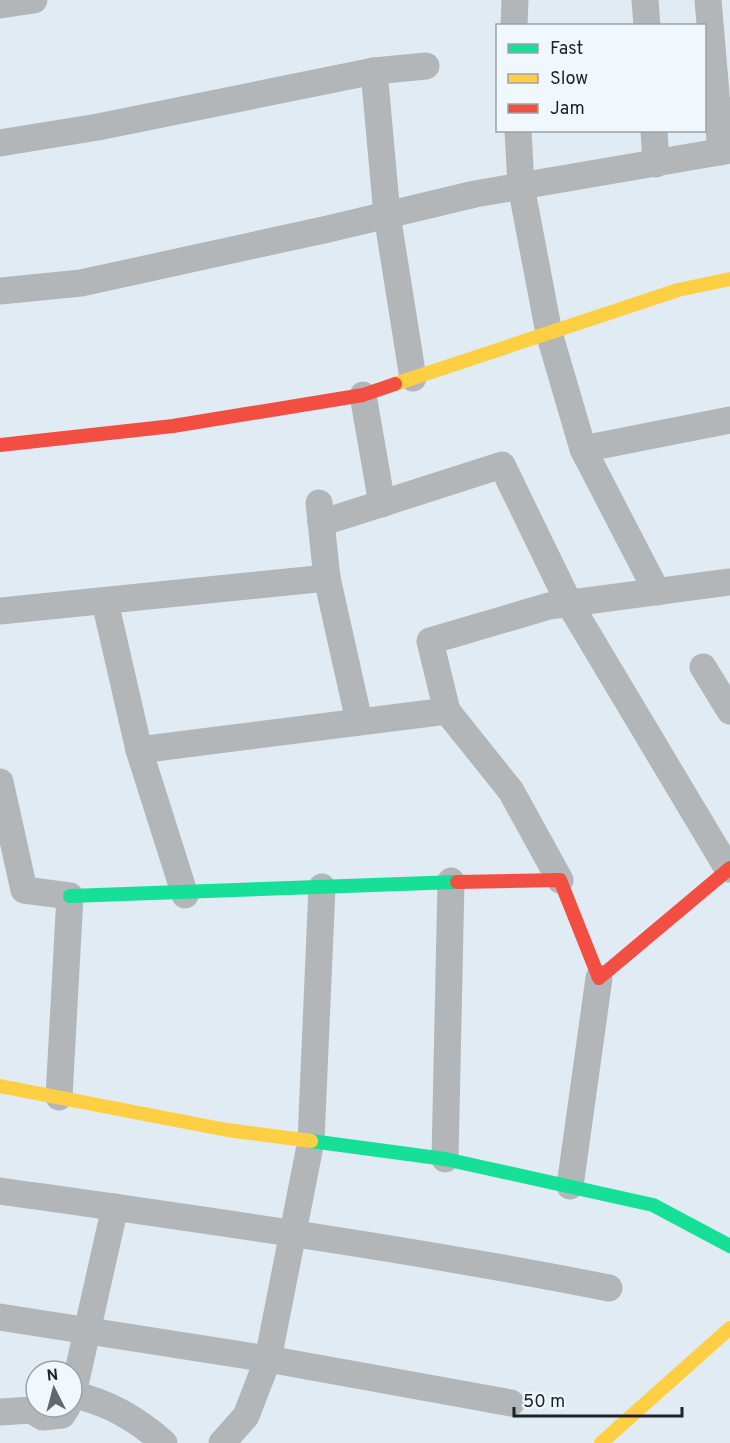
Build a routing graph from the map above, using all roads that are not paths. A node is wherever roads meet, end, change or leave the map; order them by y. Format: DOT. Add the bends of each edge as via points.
graph roads {
  1 [pos="34,0"];
  2 [pos="515,0"];
  3 [pos="645,0"];
  4 [pos="708,0"];
  5 [pos="1,3"];
  6 [pos="514,24"];
  7 [pos="647,24"];
  8 [pos="426,66"];
  9 [pos="374,71"];
  10 [pos="518,132"];
  11 [pos="654,132"];
  12 [pos="0,143"];
  13 [pos="725,151"];
  14 [pos="656,164"];
  15 [pos="521,186"];
  16 [pos="387,215"];
  17 [pos="730,282"];
  18 [pos="0,291"];
  19 [pos="549,333"];
  20 [pos="413,378"];
  21 [pos="363,395"];
  22 [pos="730,420"];
  23 [pos="0,445"];
  24 [pos="582,449"];
  25 [pos="382,504"];
  26 [pos="327,578"];
  27 [pos="730,582"];
  28 [pos="657,592"];
  29 [pos="105,603"];
  30 [pos="569,603"];
  31 [pos="0,612"];
  32 [pos="703,667"];
  33 [pos="447,711"];
  34 [pos="730,711"];
  35 [pos="359,721"];
  36 [pos="140,750"];
  37 [pos="1,789"];
  38 [pos="729,869"];
  39 [pos="560,880"];
  40 [pos="451,881"];
  41 [pos="322,887"];
  42 [pos="185,895"];
  43 [pos="70,896"];
  44 [pos="599,978"];
  45 [pos="0,1086"];
  46 [pos="59,1097"];
  47 [pos="311,1141"];
  48 [pos="445,1159"];
  49 [pos="570,1186"];
  50 [pos="0,1191"];
  51 [pos="116,1208"];
  52 [pos="292,1232"];
  53 [pos="730,1246"];
  54 [pos="609,1288"];
  55 [pos="0,1317"];
  56 [pos="730,1328"];
  57 [pos="89,1333"];
  58 [pos="82,1359"];
  59 [pos="268,1359"];
  60 [pos="84,1400"];
  61 [pos="511,1403"];
  62 [pos="24,1410"];
  63 [pos="0,1412"];
  64 [pos="164,1443"];
  65 [pos="222,1443"];
  66 [pos="601,1443"];
  1 -- 5 [label="street"];
  2 -- 6 [label="street"];
  3 -- 7 [label="street"];
  4 -- 13 [label="street"];
  8 -- 9 [label="street"];
  9 -- 12 [label="street"];
  9 -- 16 [label="street"];
  10 -- 15 [label="street"];
  11 -- 14 [label="street"];
  13 -- 14 [label="street"];
  14 -- 15 [label="street"];
  15 -- 16 [label="street"];
  15 -- 19 [label="street"];
  16 -- 18 [label="street" via="81,283"];
  16 -- 20 [label="street"];
  17 -- 19 [label="street" via="678,290"];
  19 -- 20 [label="street"];
  19 -- 24 [label="street"];
  20 -- 21 [label="street"];
  21 -- 23 [label="street" via="173,426"];
  21 -- 25 [label="street"];
  22 -- 24 [label="street"];
  24 -- 28 [label="street"];
  25 -- 26 [label="street" via="320,513"];
  25 -- 30 [label="street" via="502,465"];
  26 -- 29 [label="street"];
  26 -- 35 [label="street"];
  27 -- 28 [label="street"];
  28 -- 30 [label="street"];
  29 -- 31 [label="street"];
  29 -- 36 [label="street"];
  30 -- 33 [label="street" via="430,641"];
  30 -- 38 [label="street"];
  32 -- 34 [label="street"];
  33 -- 35 [label="street"];
  33 -- 39 [label="street" via="511,791"];
  35 -- 36 [label="street"];
  36 -- 42 [label="street"];
  37 -- 43 [label="street" via="24,890"];
  38 -- 44 [label="street"];
  39 -- 40 [label="street"];
  39 -- 44 [label="street"];
  40 -- 41 [label="street"];
  40 -- 48 [label="street"];
  41 -- 42 [label="street"];
  41 -- 47 [label="street"];
  42 -- 43 [label="street"];
  43 -- 46 [label="street"];
  44 -- 49 [label="street"];
  45 -- 46 [label="street"];
  46 -- 47 [label="street" via="227,1130"];
  47 -- 48 [label="street"];
  47 -- 52 [label="street"];
  48 -- 49 [label="street"];
  49 -- 53 [label="street" via="653,1205"];
  50 -- 51 [label="street"];
  51 -- 52 [label="street"];
  51 -- 57 [label="street"];
  52 -- 54 [label="street"];
  52 -- 59 [label="street"];
  55 -- 57 [label="street"];
  56 -- 66 [label="street"];
  57 -- 58 [label="street"];
  57 -- 59 [label="street"];
  59 -- 61 [label="street"];
  59 -- 65 [label="street" via="246,1416"];
  60 -- 64 [label="street" via="98,1400 146,1427"];
  62 -- 63 [label="street"];
}
